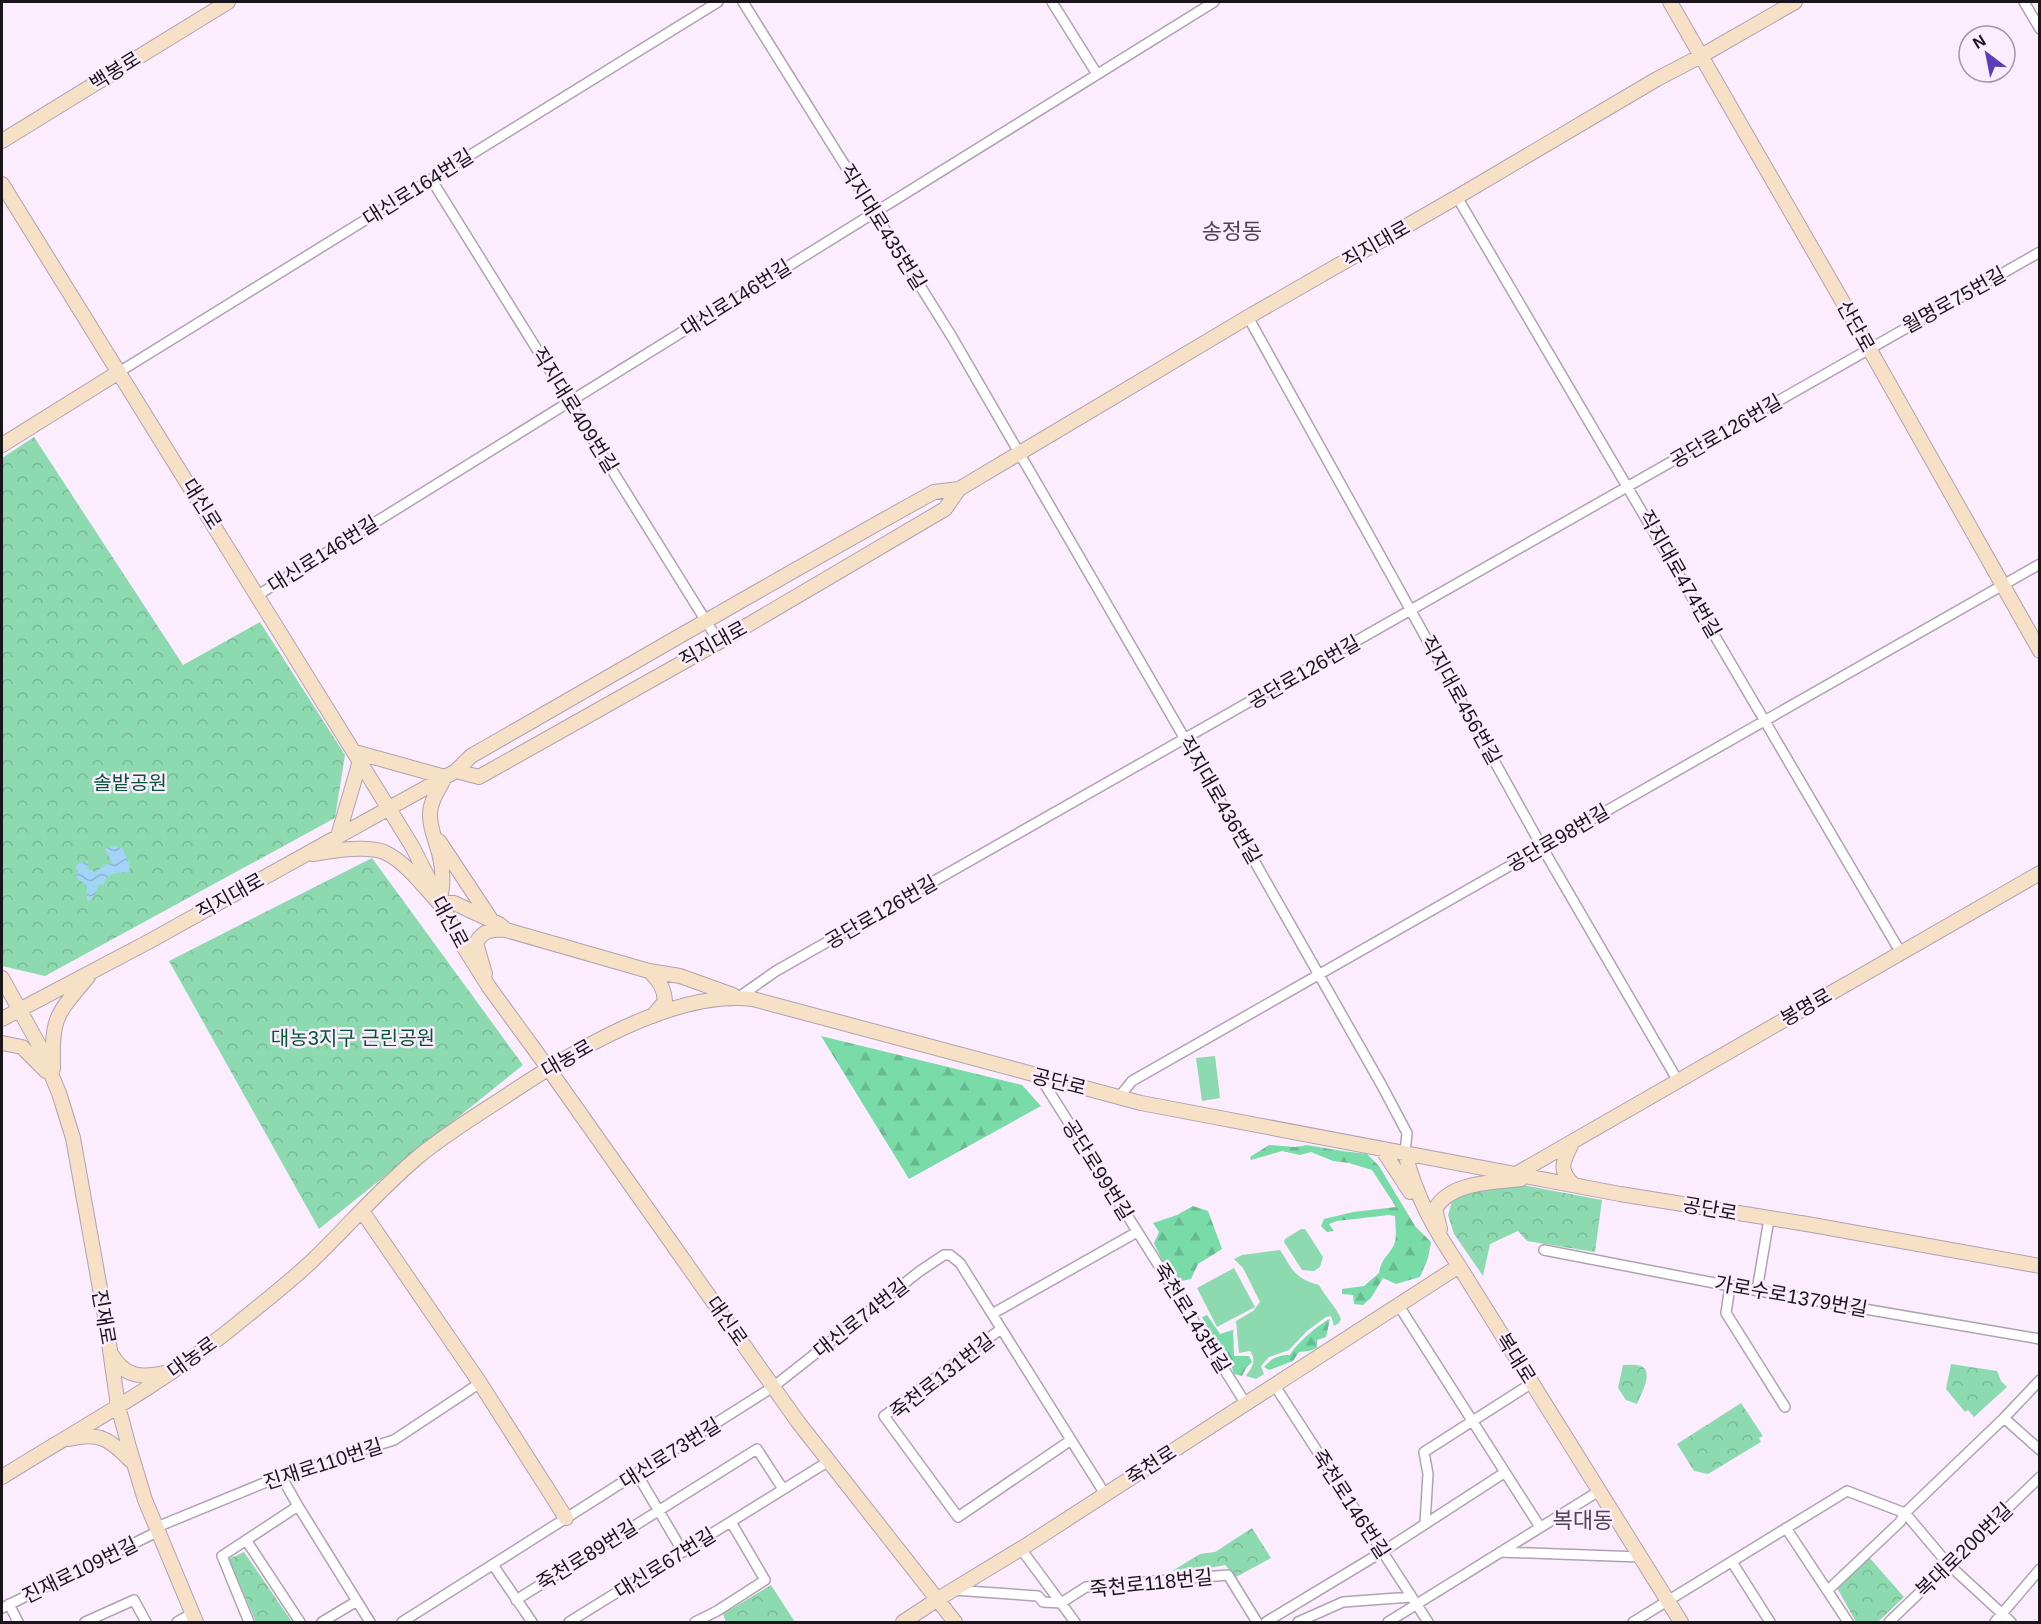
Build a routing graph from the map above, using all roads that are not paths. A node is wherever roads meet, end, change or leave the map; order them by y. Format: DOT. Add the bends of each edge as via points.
graph roads {
  1 [pos="228,2"];
  2 [pos="718,2"];
  3 [pos="743,2"];
  4 [pos="1052,2"];
  5 [pos="1214,2"];
  6 [pos="1670,2"];
  7 [pos="1795,2"];
  8 [pos="2024,2"];
  9 [pos="2040,29"];
  10 [pos="1701,56"];
  11 [pos="1097,74"];
  12 [pos="2,141"];
  13 [pos="430,179"];
  14 [pos="2,184"];
  15 [pos="1457,197"];
  16 [pos="874,213"];
  17 [pos="2040,252"];
  18 [pos="1248,317"];
  19 [pos="1869,348"];
  20 [pos="119,372"];
  21 [pos="570,401"];
  22 [pos="2,445"];
  23 [pos="1018,454"];
  24 [pos="1628,487"];
  25 [pos="959,489"];
  26 [pos="2040,564"];
  27 [pos="2002,586"];
  28 [pos="258,595"];
  29 [pos="1412,611"];
  30 [pos="706,623"];
  31 [pos="718,642"];
  32 [pos="2040,651"];
  33 [pos="1765,719"];
  34 [pos="1185,739"];
  35 [pos="357,757"];
  36 [pos="451,774"];
  37 [pos="389,808"];
  38 [pos="432,829"];
  39 [pos="338,837"];
  40 [pos="1542,847"];
  41 [pos="304,855"];
  42 [pos="2040,873"];
  43 [pos="440,903"];
  44 [pos="491,920"];
  45 [pos="506,930"];
  46 [pos="1901,952"];
  47 [pos="93,971"];
  48 [pos="649,971"];
  49 [pos="1320,975"];
  50 [pos="2,978"];
  51 [pos="489,987"];
  52 [pos="739,997"];
  53 [pos="20,1009"];
  54 [pos="652,1018"];
  55 [pos="2,1019"];
  56 [pos="2,1043"];
  57 [pos="548,1068"];
  58 [pos="53,1077"];
  59 [pos="1040,1077"];
  60 [pos="1678,1081"];
  61 [pos="1119,1097"];
  62 [pos="1573,1142"];
  63 [pos="1382,1149"];
  64 [pos="1405,1153"];
  65 [pos="1516,1174"];
  66 [pos="1535,1178"];
  67 [pos="1573,1184"];
  68 [pos="362,1211"];
  69 [pos="1769,1219"];
  70 [pos="1137,1232"];
  71 [pos="1440,1238"];
  72 [pos="1544,1250"];
  73 [pos="950,1254"];
  74 [pos="1459,1266"];
  75 [pos="2040,1266"];
  76 [pos="1730,1286"];
  77 [pos="1757,1290"];
  78 [pos="1399,1306"];
  79 [pos="992,1314"];
  80 [pos="1001,1329"];
  81 [pos="2040,1339"];
  82 [pos="111,1353"];
  83 [pos="175,1370"];
  84 [pos="2040,1380"];
  85 [pos="480,1383"];
  86 [pos="1532,1383"];
  87 [pos="1275,1386"];
  88 [pos="773,1387"];
  89 [pos="1246,1404"];
  90 [pos="118,1406"];
  91 [pos="1785,1407"];
  92 [pos="2004,1418"];
  93 [pos="1472,1420"];
  94 [pos="1071,1440"];
  95 [pos="59,1442"];
  96 [pos="2040,1450"];
  97 [pos="829,1461"];
  98 [pos="134,1464"];
  99 [pos="1504,1473"];
  100 [pos="637,1474"];
  101 [pos="281,1476"];
  102 [pos="2,1477"];
  103 [pos="2040,1477"];
  104 [pos="783,1489"];
  105 [pos="1599,1491"];
  106 [pos="1105,1494"];
  107 [pos="298,1506"];
  108 [pos="658,1511"];
  109 [pos="1905,1513"];
  110 [pos="566,1518"];
  111 [pos="731,1522"];
  112 [pos="1425,1523"];
  113 [pos="1540,1527"];
  114 [pos="1786,1528"];
  115 [pos="158,1529"];
  116 [pos="246,1540"];
  117 [pos="1021,1549"];
  118 [pos="683,1551"];
  119 [pos="1382,1552"];
  120 [pos="1500,1552"];
  121 [pos="1640,1557"];
  122 [pos="1732,1562"];
  123 [pos="1948,1564"];
  124 [pos="493,1565"];
  125 [pos="2040,1569"];
  126 [pos="953,1590"];
  127 [pos="1828,1590"];
  128 [pos="516,1599"];
  129 [pos="938,1599"];
  130 [pos="357,1601"];
  131 [pos="1414,1601"];
  132 [pos="1668,1601"];
  133 [pos="1061,1603"];
  134 [pos="5,1606"];
  135 [pos="717,1611"];
  136 [pos="194,1618"];
  137 [pos="1998,1619"];
  138 [pos="1770,1622"];
  139 [pos="18,1623"];
  140 [pos="85,1623"];
  141 [pos="146,1623"];
  142 [pos="177,1623"];
  143 [pos="249,1623"];
  144 [pos="300,1623"];
  145 [pos="322,1623"];
  146 [pos="370,1623"];
  147 [pos="402,1623"];
  148 [pos="532,1623"];
  149 [pos="569,1623"];
  150 [pos="695,1623"];
  151 [pos="718,1623"];
  152 [pos="903,1623"];
  153 [pos="955,1623"];
  154 [pos="1075,1623"];
  155 [pos="1257,1623"];
  156 [pos="1266,1623"];
  157 [pos="1298,1623"];
  158 [pos="1388,1623"];
  159 [pos="1428,1623"];
  160 [pos="1633,1623"];
  161 [pos="1681,1623"];
  162 [pos="1848,1623"];
  163 [pos="1889,1623"];
  164 [pos="2012,1623"];
  1 -- 12 [label="street, 백봉로"];
  2 -- 13 [label="street, 대신로164번길"];
  3 -- 16 [label="street, 직지대로435번길"];
  4 -- 11 [label="street"];
  5 -- 11 [label="street, 대신로146번길"];
  6 -- 10 [label="street, 산단로"];
  7 -- 10 [label="street, 직지대로"];
  8 -- 9 [label="street"];
  10 -- 15 [label="street, 직지대로"];
  10 -- 19 [label="street, 산단로"];
  11 -- 16 [label="street, 대신로146번길"];
  13 -- 20 [label="street, 대신로164번길"];
  13 -- 21 [label="street, 직지대로409번길"];
  14 -- 20 [label="street, 대신로"];
  15 -- 18 [label="street, 직지대로"];
  15 -- 24 [label="street, 직지대로474번길"];
  16 -- 21 [label="street, 대신로146번길"];
  16 -- 23 [label="street, 직지대로435번길" via="952,337"];
  17 -- 19 [label="street, 월명로75번길"];
  18 -- 23 [label="street, 직지대로"];
  18 -- 29 [label="street, 직지대로456번길"];
  19 -- 24 [label="street, 공단로126번길"];
  19 -- 27 [label="street, 산단로"];
  20 -- 22 [label="street"];
  20 -- 28 [label="street, 대신로"];
  21 -- 28 [label="street, 대신로146번길"];
  21 -- 30 [label="street, 직지대로409번길"];
  23 -- 25 [label="street, 직지대로"];
  23 -- 34 [label="street, 직지대로436번길"];
  24 -- 29 [label="street, 공단로126번길"];
  24 -- 33 [label="street, 직지대로474번길"];
  25 -- 30 [label="street, 직지대로" via="934,492"];
  25 -- 31 [label="street, 직지대로" via="945,509"];
  26 -- 27 [label="street, 공단로98번길"];
  27 -- 32 [label="street, 산단로"];
  27 -- 33 [label="street, 공단로98번길"];
  28 -- 35 [label="street, 대신로"];
  29 -- 34 [label="street, 공단로126번길"];
  29 -- 40 [label="street, 직지대로456번길"];
  30 -- 31 [label="street, 직지대로409번길"];
  30 -- 36 [label="street, 직지대로" via="471,756"];
  31 -- 36 [label="street, 직지대로" via="478,777"];
  33 -- 40 [label="street, 공단로98번길"];
  33 -- 46 [label="street, 직지대로474번길"];
  34 -- 49 [label="street, 직지대로436번길"];
  34 -- 52 [label="street, 공단로126번길" via="776,971"];
  35 -- 36 [label="street"];
  35 -- 37 [label="street, 대신로"];
  35 -- 39 [label="street"];
  36 -- 37 [label="street, 직지대로"];
  36 -- 38 [label="street" via="430,807"];
  37 -- 39 [label="street, 직지대로"];
  37 -- 43 [label="street, 대신로"];
  38 -- 43 [label="street" via="442,863"];
  38 -- 44 [label="street"];
  39 -- 41 [label="street, 직지대로"];
  40 -- 49 [label="street, 공단로98번길"];
  40 -- 60 [label="street, 직지대로456번길"];
  41 -- 43 [label="street" via="381,851 401,863"];
  41 -- 47 [label="street, 직지대로"];
  42 -- 46 [label="street, 봉명로"];
  43 -- 44 [label="street" via="454,903"];
  43 -- 51 [label="street, 대신로"];
  44 -- 45 [label="street"];
  45 -- 48 [label="street"];
  45 -- 51 [label="street" via="491,929 480,935 476,943"];
  46 -- 60 [label="street, 봉명로"];
  47 -- 53 [label="street, 직지대로"];
  47 -- 58 [label="street" via="57,1017 52,1037"];
  48 -- 52 [label="street" via="680,976"];
  48 -- 54 [label="street" via="664,991 665,1001"];
  49 -- 61 [label="street, 공단로98번길" via="1132,1082"];
  49 -- 64 [label="street, 직지대로436번길" via="1407,1133"];
  50 -- 53 [label="street, 진재로"];
  51 -- 57 [label="street, 대신로"];
  52 -- 54 [label="street, 대농로" via="699,1002"];
  52 -- 59 [label="street, 공단로"];
  53 -- 55 [label="street, 직지대로"];
  53 -- 58 [label="street, 진재로"];
  54 -- 57 [label="street, 대농로" via="621,1029"];
  56 -- 58 [label="street" via="22,1047"];
  57 -- 68 [label="street, 대농로" via="420,1156"];
  57 -- 88 [label="street, 대신로"];
  58 -- 82 [label="street, 진재로" via="73,1138"];
  59 -- 61 [label="street, 공단로"];
  59 -- 70 [label="street, 공단로99번길"];
  60 -- 62 [label="street, 봉명로"];
  61 -- 63 [label="street, 공단로"];
  62 -- 65 [label="street, 봉명로"];
  62 -- 67 [label="street" via="1563,1167 1564,1175"];
  63 -- 64 [label="street, 공단로"];
  63 -- 71 [label="street"];
  64 -- 65 [label="street, 공단로"];
  64 -- 71 [label="street, 복대로" via="1412,1181"];
  65 -- 66 [label="street, 공단로"];
  66 -- 67 [label="street, 공단로"];
  66 -- 71 [label="street" via="1448,1194 1435,1209"];
  67 -- 69 [label="street, 공단로"];
  68 -- 83 [label="street, 대농로" via="268,1299"];
  68 -- 85 [label="street"];
  69 -- 75 [label="street, 공단로"];
  69 -- 77 [label="street"];
  70 -- 79 [label="street"];
  70 -- 89 [label="street, 죽천로143번길"];
  71 -- 74 [label="street, 복대로"];
  72 -- 76 [label="street, 가로수로1379번길"];
  73 -- 79 [label="street, 죽천로131번길" via="960,1263"];
  73 -- 88 [label="street, 대신로74번길" via="920,1271"];
  74 -- 78 [label="street, 죽천로"];
  74 -- 86 [label="street, 복대로"];
  76 -- 77 [label="street, 가로수로1379번길"];
  76 -- 91 [label="street" via="1726,1313"];
  77 -- 81 [label="street, 가로수로1379번길"];
  78 -- 87 [label="street, 죽천로"];
  78 -- 93 [label="street"];
  79 -- 80 [label="street, 죽천로131번길"];
  80 -- 94 [label="street, 죽천로131번길"];
  80 -- 94 [label="street, 죽천로131번길" via="884,1416 958,1517"];
  82 -- 83 [label="street" via="131,1375 150,1376"];
  82 -- 90 [label="street, 진재로"];
  83 -- 90 [label="street, 대농로"];
  84 -- 92 [label="street"];
  85 -- 101 [label="street, 진재로110번길" via="394,1440"];
  85 -- 110 [label="street"];
  86 -- 93 [label="street"];
  86 -- 105 [label="street, 복대로"];
  87 -- 89 [label="street, 죽천로"];
  87 -- 119 [label="street, 죽천로146번길"];
  88 -- 97 [label="street, 대신로"];
  88 -- 100 [label="street, 대신로73번길"];
  89 -- 106 [label="street, 죽천로"];
  90 -- 95 [label="street, 대농로"];
  90 -- 98 [label="street, 진재로"];
  92 -- 96 [label="street"];
  92 -- 109 [label="street"];
  93 -- 99 [label="street"];
  93 -- 112 [label="street" via="1424,1452 1428,1474"];
  94 -- 106 [label="street, 죽천로131번길"];
  95 -- 98 [label="street" via="89,1436 104,1438"];
  95 -- 102 [label="street, 대농로"];
  97 -- 104 [label="street, 대신로67번길"];
  97 -- 129 [label="street, 대신로"];
  98 -- 115 [label="street, 진재로"];
  99 -- 112 [label="street"];
  99 -- 113 [label="street"];
  100 -- 108 [label="street"];
  100 -- 110 [label="street, 대신로73번길"];
  101 -- 107 [label="street"];
  101 -- 115 [label="street, 진재로110번길"];
  103 -- 123 [label="street, 복대로200번길"];
  104 -- 108 [label="street" via="758,1449"];
  104 -- 111 [label="street, 대신로67번길"];
  105 -- 113 [label="street"];
  105 -- 121 [label="street, 복대로"];
  106 -- 117 [label="street, 죽천로"];
  107 -- 116 [label="street, 진재로110번길"];
  107 -- 130 [label="street, 진재로110번길"];
  108 -- 118 [label="street"];
  108 -- 128 [label="street, 죽천로89번길"];
  109 -- 114 [label="street" via="1847,1491"];
  109 -- 123 [label="street"];
  109 -- 127 [label="street"];
  110 -- 124 [label="street, 대신로73번길"];
  111 -- 118 [label="street, 대신로67번길"];
  111 -- 135 [label="street, 대신로67번길" via="765,1580"];
  112 -- 119 [label="street"];
  113 -- 120 [label="street"];
  114 -- 122 [label="street"];
  114 -- 127 [label="street"];
  115 -- 134 [label="street, 진재로109번길"];
  115 -- 136 [label="street, 진재로"];
  116 -- 143 [label="street, 진재로110번길" via="222,1556"];
  116 -- 144 [label="street"];
  117 -- 126 [label="street, 죽천로"];
  117 -- 133 [label="street"];
  118 -- 149 [label="street, 대신로67번길"];
  119 -- 131 [label="street, 죽천로146번길"];
  119 -- 156 [label="street"];
  120 -- 121 [label="street"];
  120 -- 131 [label="street"];
  121 -- 132 [label="street, 복대로"];
  122 -- 132 [label="street"];
  122 -- 138 [label="street"];
  123 -- 137 [label="street"];
  123 -- 163 [label="street, 복대로200번길"];
  124 -- 128 [label="street, 죽천로89번길"];
  124 -- 147 [label="street, 대신로73번길"];
  125 -- 137 [label="street"];
  126 -- 129 [label="street, 죽천로"];
  126 -- 133 [label="street" via="1038,1596 1043,1602"];
  127 -- 162 [label="street"];
  128 -- 148 [label="street, 죽천로89번길"];
  129 -- 152 [label="street, 죽천로"];
  129 -- 153 [label="street, 대신로"];
  130 -- 145 [label="street"];
  130 -- 146 [label="street, 진재로110번길"];
  131 -- 157 [label="street" via="1343,1602"];
  131 -- 158 [label="street"];
  131 -- 159 [label="street, 죽천로146번길"];
  132 -- 160 [label="street"];
  132 -- 161 [label="street, 복대로"];
  133 -- 154 [label="street"];
  133 -- 155 [label="street, 죽천로118번길" via="1086,1587 1228,1575"];
  134 -- 139 [label="street"];
  135 -- 150 [label="street"];
  135 -- 151 [label="street"];
  136 -- 142 [label="street"];
  137 -- 164 [label="street"];
  140 -- 141 [label="street" via="134,1600"];
}
